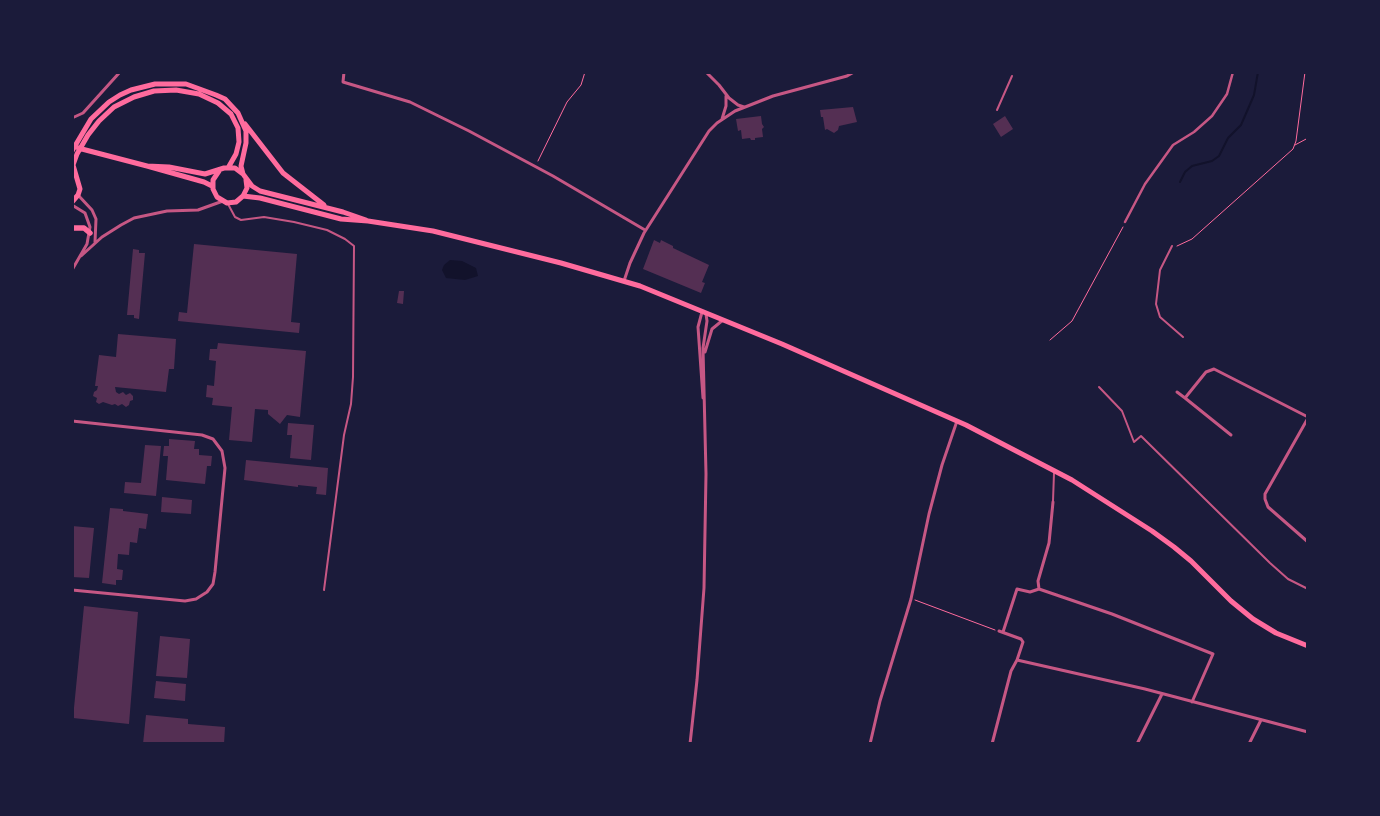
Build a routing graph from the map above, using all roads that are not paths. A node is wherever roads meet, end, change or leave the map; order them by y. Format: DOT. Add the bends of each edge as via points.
graph roads {
  1 [pos="120,72"];
  2 [pos="344,72"];
  3 [pos="706,72"];
  4 [pos="854,72"];
  5 [pos="1233,72"];
  6 [pos="1012,76"];
  7 [pos="726,95"];
  8 [pos="745,107"];
  9 [pos="997,110"];
  10 [pos="72,118"];
  11 [pos="721,120"];
  12 [pos="243,122"];
  13 [pos="72,147"];
  14 [pos="72,151"];
  15 [pos="147,166"];
  16 [pos="228,168"];
  17 [pos="220,170"];
  18 [pos="72,173"];
  19 [pos="243,174"];
  20 [pos="77,178"];
  21 [pos="246,180"];
  22 [pos="212,186"];
  23 [pos="78,195"];
  24 [pos="243,196"];
  25 [pos="225,202"];
  26 [pos="72,203"];
  27 [pos="329,209"];
  28 [pos="368,221"];
  29 [pos="1125,222"];
  30 [pos="72,228"];
  31 [pos="645,230"];
  32 [pos="90,233"];
  33 [pos="95,243"];
  34 [pos="1172,246"];
  35 [pos="81,256"];
  36 [pos="72,270"];
  37 [pos="624,281"];
  38 [pos="704,313"];
  39 [pos="723,320"];
  40 [pos="1183,337"];
  41 [pos="703,357"];
  42 [pos="1099,387"];
  43 [pos="1177,392"];
  44 [pos="1185,398"];
  45 [pos="704,408"];
  46 [pos="1308,418"];
  47 [pos="72,421"];
  48 [pos="957,421"];
  49 [pos="1231,435"];
  50 [pos="1055,471"];
  51 [pos="1053,502"];
  52 [pos="1308,542"];
  53 [pos="1039,589"];
  54 [pos="1308,589"];
  55 [pos="72,590"];
  56 [pos="324,590"];
  57 [pos="1308,646"];
  58 [pos="1017,660"];
  59 [pos="1162,694"];
  60 [pos="1192,702"];
  61 [pos="1261,720"];
  62 [pos="1308,732"];
  63 [pos="690,744"];
  64 [pos="870,744"];
  65 [pos="992,744"];
  66 [pos="1137,744"];
  67 [pos="1249,744"];
  1 -- 10 [label="street" via="83,113"];
  2 -- 31 [label="street" via="343,82 410,102 535,166"];
  3 -- 7 [label="street"];
  4 -- 8 [label="street"];
  5 -- 29 [label="street" via="1227,94 1212,116 1173,145 1144,184"];
  6 -- 9 [label="lane"];
  7 -- 8 [label="street"];
  7 -- 11 [label="street"];
  8 -- 11 [label="street"];
  11 -- 31 [label="street" via="710,131"];
  12 -- 14 [label="main road" via="233,106 207,90 186,84 155,84 131,90 109,102 91,119"];
  12 -- 19 [label="main road" via="247,138 241,166"];
  12 -- 27 [label="main road" via="283,173"];
  13 -- 15 [label="main road"];
  15 -- 17 [label="main road" via="205,174"];
  15 -- 22 [label="main road"];
  16 -- 17 [label="main road"];
  16 -- 19 [label="main road" via="235,168"];
  16 -- 20 [label="main road" via="239,142 238,128 231,114 208,98 166,90 134,97 107,113 88,135 78,154 73,165"];
  17 -- 22 [label="main road" via="214,176"];
  18 -- 20 [label="main road"];
  19 -- 21 [label="main road"];
  20 -- 23 [label="main road"];
  21 -- 24 [label="main road"];
  21 -- 27 [label="main road" via="260,191"];
  22 -- 25 [label="main road" via="216,196"];
  23 -- 26 [label="main road"];
  23 -- 33 [label="street" via="96,219"];
  24 -- 25 [label="main road" via="236,202"];
  24 -- 28 [label="main road" via="342,219"];
  25 -- 33 [label="street" via="198,210 143,215"];
  25 -- 56 [label="lane" via="241,220 261,217 327,230 354,246 351,404"];
  26 -- 32 [label="street" via="85,213"];
  27 -- 28 [label="main road"];
  28 -- 37 [label="main road" via="433,231"];
  30 -- 32 [label="highway" via="84,228"];
  31 -- 37 [label="street"];
  32 -- 35 [label="street"];
  33 -- 35 [label="street"];
  34 -- 40 [label="lane" via="1160,270 1156,304 1160,317"];
  35 -- 36 [label="street"];
  37 -- 38 [label="main road"];
  38 -- 39 [label="main road"];
  38 -- 41 [label="street"];
  38 -- 45 [label="street" via="698,328"];
  39 -- 41 [label="street" via="712,329"];
  39 -- 48 [label="main road"];
  41 -- 45 [label="street"];
  42 -- 54 [label="lane" via="1122,411 1134,442 1141,436 1270,563 1288,579"];
  43 -- 44 [label="street"];
  44 -- 46 [label="street" via="1206,372 1214,369"];
  44 -- 49 [label="street"];
  45 -- 63 [label="street" via="704,588"];
  46 -- 52 [label="street" via="1265,499 1268,507"];
  47 -- 55 [label="street" via="202,435 217,443 225,468 215,572 213,584 207,592 196,599 180,601"];
  48 -- 50 [label="main road"];
  48 -- 64 [label="street" via="929,514 912,599"];
  50 -- 51 [label="lane"];
  50 -- 57 [label="main road" via="1163,539 1253,619"];
  51 -- 53 [label="street" via="1049,543 1038,581"];
  53 -- 58 [label="street" via="1030,592 1017,589 1001,632 1021,638 1023,642"];
  53 -- 60 [label="street" via="1213,654"];
  58 -- 59 [label="street"];
  58 -- 65 [label="street" via="1011,671"];
  59 -- 60 [label="street"];
  59 -- 66 [label="street"];
  60 -- 61 [label="street"];
  61 -- 62 [label="street"];
  61 -- 67 [label="street"];
}
